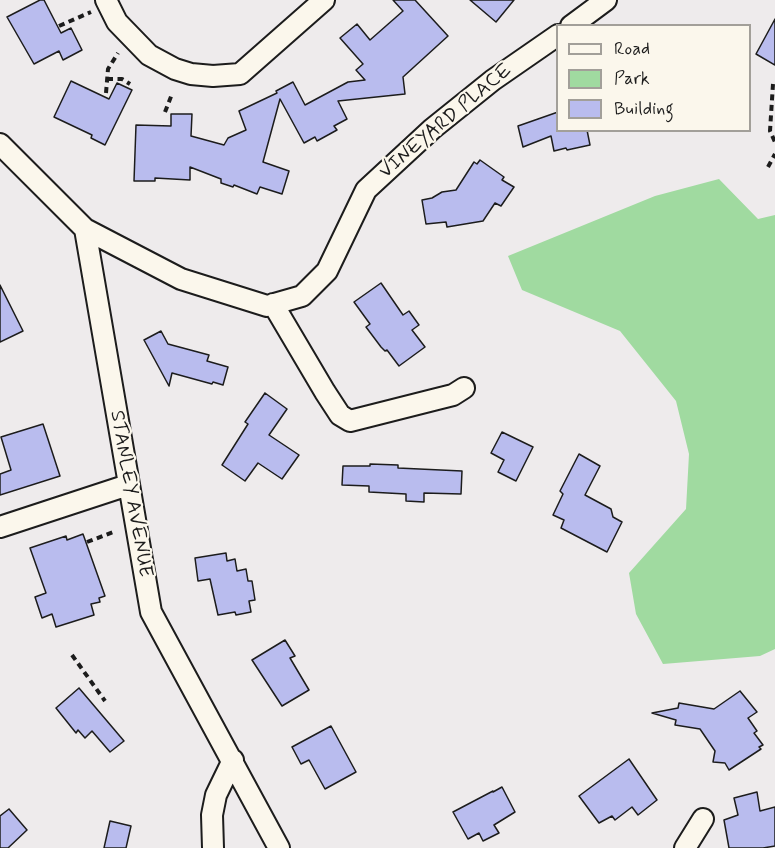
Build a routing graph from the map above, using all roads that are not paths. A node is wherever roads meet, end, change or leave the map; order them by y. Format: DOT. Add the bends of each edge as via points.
graph roads {
  1 [pos="324,0"];
  2 [pos="606,0"];
  3 [pos="107,3"];
  4 [pos="574,24"];
  5 [pos="556,36"];
  6 [pos="0,144"];
  7 [pos="85,229"];
  8 [pos="273,304"];
  9 [pos="464,388"];
  10 [pos="128,485"];
  11 [pos="0,527"];
  12 [pos="233,760"];
  13 [pos="703,819"];
  14 [pos="213,848"];
  15 [pos="279,848"];
  16 [pos="686,848"];
  1 -- 3 [label="street" via="240,74 213,76 175,69 149,55 117,22"];
  2 -- 4 [label="street"];
  5 -- 8 [label="street, VINEYARD PLACE" via="432,129 366,190 327,270 302,296"];
  6 -- 7 [label="street"];
  7 -- 8 [label="street, VINEYARD PLACE" via="182,279 267,306"];
  7 -- 10 [label="street, STANLEY AVENUE"];
  8 -- 9 [label="street" via="340,415 350,421 453,395"];
  10 -- 11 [label="street"];
  10 -- 12 [label="street, STANLEY AVENUE" via="151,612"];
  12 -- 14 [label="street" via="216,795"];
  12 -- 15 [label="street, STANLEY AVENUE"];
  13 -- 16 [label="street"];
}
